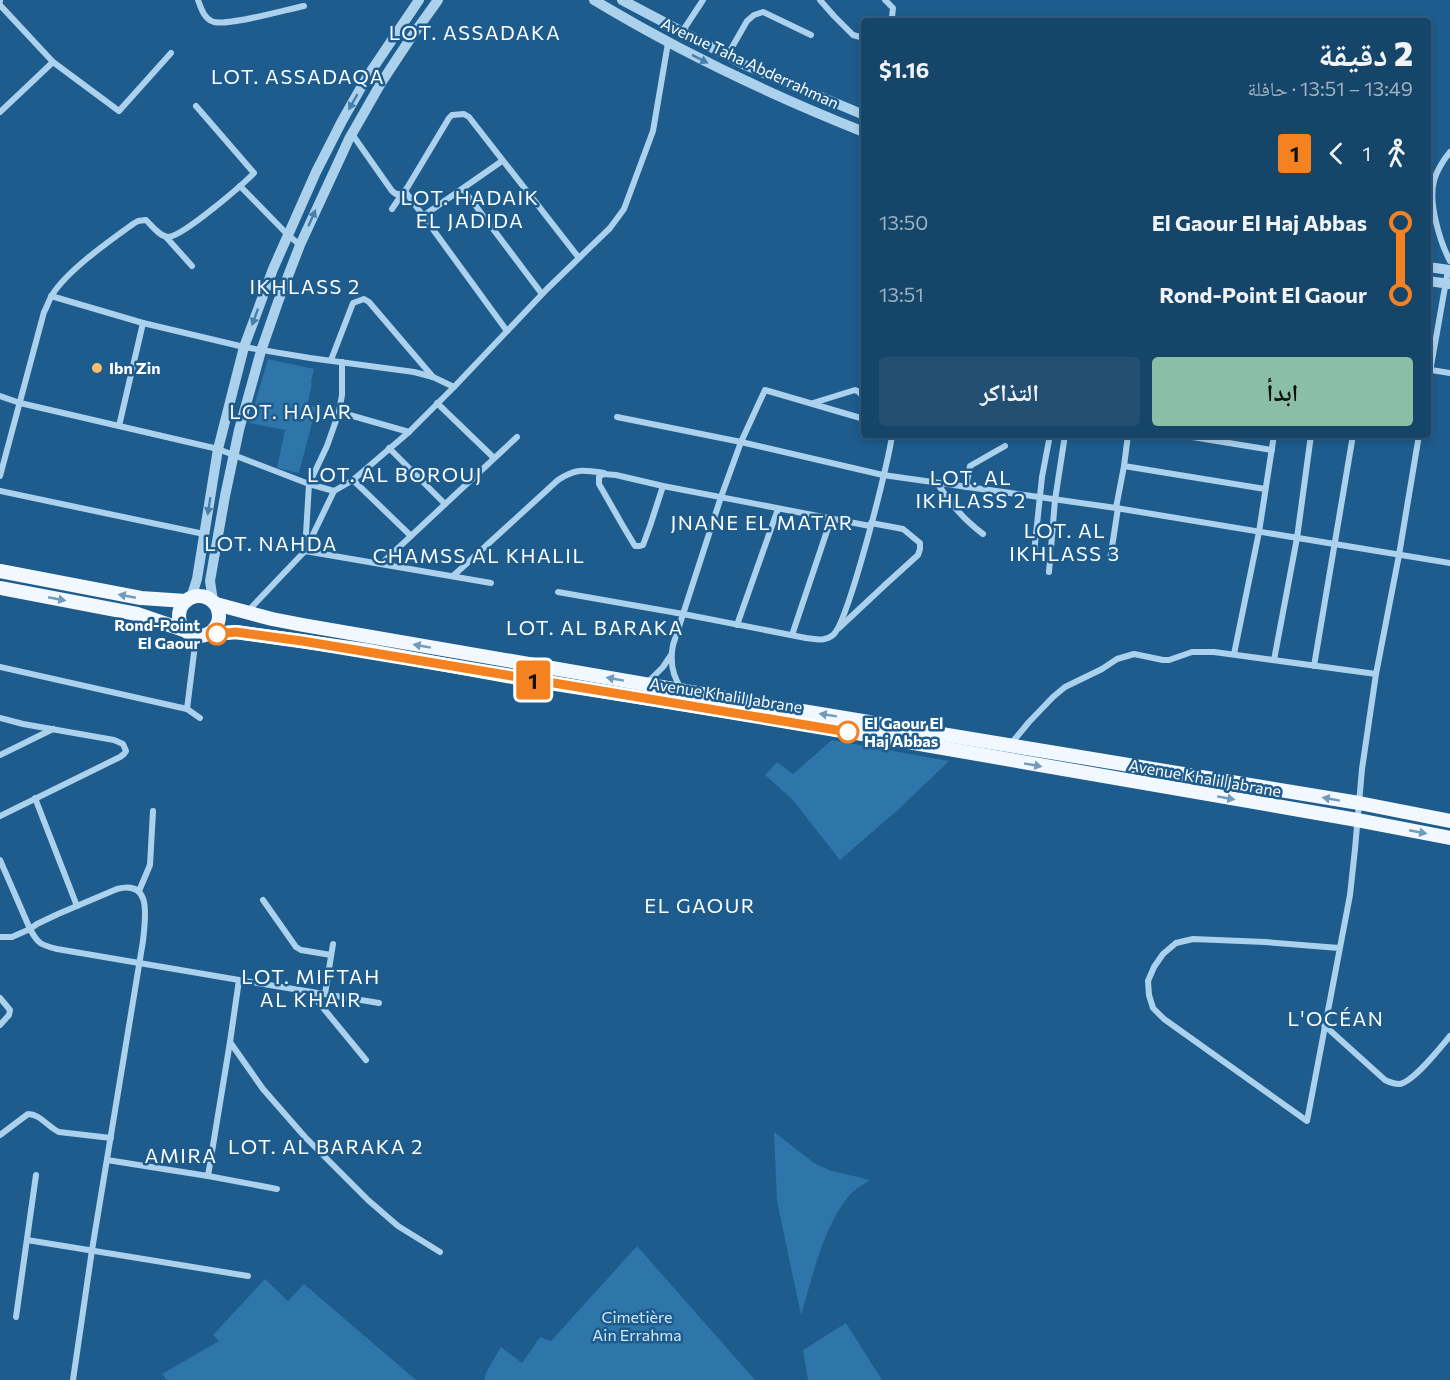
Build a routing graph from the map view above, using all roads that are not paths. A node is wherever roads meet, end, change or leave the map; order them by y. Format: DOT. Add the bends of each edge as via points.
graph roads {
  1 [pos="198,0"];
  2 [pos="419,0"];
  3 [pos="438,0"];
  4 [pos="594,0"];
  5 [pos="621,0"];
  6 [pos="703,0"];
  7 [pos="820,0"];
  8 [pos="885,0"];
  9 [pos="0,2"];
  10 [pos="304,6"];
  11 [pos="653,17"];
  12 [pos="892,18"];
  13 [pos="645,30"];
  14 [pos="682,33"];
  15 [pos="811,35"];
  16 [pos="861,37"];
  17 [pos="668,43"];
  18 [pos="171,53"];
  19 [pos="727,56"];
  20 [pos="53,62"];
  21 [pos="196,106"];
  22 [pos="0,112"];
  23 [pos="861,114"];
  24 [pos="861,131"];
  25 [pos="352,134"];
  26 [pos="1450,152"];
  27 [pos="502,162"];
  28 [pos="240,186"];
  29 [pos="463,189"];
  30 [pos="403,193"];
  31 [pos="392,209"];
  32 [pos="423,216"];
  33 [pos="288,235"];
  34 [pos="166,237"];
  35 [pos="300,245"];
  36 [pos="579,258"];
  37 [pos="192,267"];
  38 [pos="1431,267"];
  39 [pos="1449,267"];
  40 [pos="1431,281"];
  41 [pos="1448,284"];
  42 [pos="543,294"];
  43 [pos="51,296"];
  44 [pos="143,323"];
  45 [pos="507,331"];
  46 [pos="244,347"];
  47 [pos="261,351"];
  48 [pos="331,360"];
  49 [pos="342,362"];
  50 [pos="1431,370"];
  51 [pos="1450,373"];
  52 [pos="433,377"];
  53 [pos="454,387"];
  54 [pos="861,394"];
  55 [pos="0,396"];
  56 [pos="20,403"];
  57 [pos="437,403"];
  58 [pos="811,404"];
  59 [pos="339,412"];
  60 [pos="617,417"];
  61 [pos="861,418"];
  62 [pos="119,426"];
  63 [pos="408,432"];
  64 [pos="517,437"];
  65 [pos="891,438"];
  66 [pos="1049,438"];
  67 [pos="1065,438"];
  68 [pos="1128,438"];
  69 [pos="1198,438"];
  70 [pos="1274,438"];
  71 [pos="1311,438"];
  72 [pos="1353,438"];
  73 [pos="1418,438"];
  74 [pos="741,442"];
  75 [pos="1005,446"];
  76 [pos="389,448"];
  77 [pos="218,449"];
  78 [pos="1272,450"];
  79 [pos="234,456"];
  80 [pos="494,458"];
  81 [pos="1124,466"];
  82 [pos="608,474"];
  83 [pos="883,475"];
  84 [pos="0,476"];
  85 [pos="353,480"];
  86 [pos="938,483"];
  87 [pos="309,484"];
  88 [pos="663,486"];
  89 [pos="966,487"];
  90 [pos="1265,489"];
  91 [pos="0,491"];
  92 [pos="334,491"];
  93 [pos="721,497"];
  94 [pos="1040,498"];
  95 [pos="1055,500"];
  96 [pos="445,504"];
  97 [pos="1117,508"];
  98 [pos="778,509"];
  99 [pos="831,519"];
  100 [pos="871,525"];
  101 [pos="1259,532"];
  102 [pos="204,534"];
  103 [pos="983,534"];
  104 [pos="411,536"];
  105 [pos="1297,538"];
  106 [pos="1335,544"];
  107 [pos="305,551"];
  108 [pos="1034,553"];
  109 [pos="1398,555"];
  110 [pos="1110,560"];
  111 [pos="1450,563"];
  112 [pos="381,564"];
  113 [pos="0,571"];
  114 [pos="1049,572"];
  115 [pos="453,576"];
  116 [pos="491,583"];
  117 [pos="0,588"];
  118 [pos="558,592"];
  119 [pos="189,599"];
  120 [pos="214,603"];
  121 [pos="247,612"];
  122 [pos="683,614"];
  123 [pos="737,625"];
  124 [pos="837,631"];
  125 [pos="196,634"];
  126 [pos="792,635"];
  127 [pos="671,654"];
  128 [pos="1234,654"];
  129 [pos="1274,660"];
  130 [pos="1314,666"];
  131 [pos="0,667"];
  132 [pos="1376,674"];
  133 [pos="646,684"];
  134 [pos="684,690"];
  135 [pos="187,709"];
  136 [pos="0,718"];
  137 [pos="200,718"];
  138 [pos="53,729"];
  139 [pos="1004,744"];
  140 [pos="0,755"];
  141 [pos="992,758"];
  142 [pos="35,798"];
  143 [pos="1359,803"];
  144 [pos="153,811"];
  145 [pos="0,816"];
  146 [pos="1357,820"];
  147 [pos="1450,821"];
  148 [pos="1450,838"];
  149 [pos="0,860"];
  150 [pos="138,891"];
  151 [pos="263,900"];
  152 [pos="77,906"];
  153 [pos="30,929"];
  154 [pos="0,937"];
  155 [pos="333,944"];
  156 [pos="1339,948"];
  157 [pos="332,955"];
  158 [pos="139,962"];
  159 [pos="239,980"];
  160 [pos="309,992"];
  161 [pos="325,994"];
  162 [pos="0,998"];
  163 [pos="379,1002"];
  164 [pos="0,1024"];
  165 [pos="1324,1025"];
  166 [pos="1450,1036"];
  167 [pos="230,1042"];
  168 [pos="366,1060"];
  169 [pos="0,1135"];
  170 [pos="111,1138"];
  171 [pos="107,1160"];
  172 [pos="36,1175"];
  173 [pos="208,1176"];
  174 [pos="277,1189"];
  175 [pos="27,1240"];
  176 [pos="92,1250"];
  177 [pos="440,1252"];
  178 [pos="248,1276"];
  179 [pos="16,1317"];
  180 [pos="73,1380"];
  1 -- 10 [label="street" via="204,15 213,22"];
  2 -- 33 [label="street, one-way" via="342,121"];
  3 -- 25 [label="street" via="381,83"];
  4 -- 13 [label="street, Avenue Taha Abderrahman"];
  5 -- 11 [label="street, Avenue Taha Abderrahman"];
  6 -- 14 [label="street"];
  7 -- 16 [label="street" via="853,35"];
  8 -- 12 [label="street" via="892,8"];
  9 -- 20 [label="street"];
  11 -- 13 [label="street"];
  11 -- 14 [label="street, Avenue Taha Abderrahman"];
  13 -- 17 [label="street, Avenue Taha Abderrahman"];
  14 -- 19 [label="street, Avenue Taha Abderrahman"];
  15 -- 19 [label="street" via="763,12 747,21"];
  17 -- 24 [label="street, Avenue Taha Abderrahman, one-way"];
  17 -- 36 [label="street" via="653,130 624,209"];
  18 -- 20 [label="street" via="119,111"];
  19 -- 23 [label="street, Avenue Taha Abderrahman"];
  20 -- 22 [label="street"];
  21 -- 28 [label="street" via="254,173"];
  25 -- 30 [label="street" via="392,191"];
  35 -- 25 [label="street, one-way"];
  26 -- 39 [label="street" via="1434,181 1433,197"];
  27 -- 29 [label="street"];
  27 -- 30 [label="street" via="469,117 452,115"];
  27 -- 36 [label="street"];
  28 -- 33 [label="street"];
  28 -- 34 [label="street" via="186,229"];
  29 -- 32 [label="street"];
  29 -- 42 [label="street"];
  30 -- 31 [label="street"];
  30 -- 32 [label="street"];
  32 -- 45 [label="street"];
  33 -- 35 [label="street"];
  33 -- 46 [label="street, one-way"];
  34 -- 37 [label="street"];
  34 -- 43 [label="street" via="146,220 138,221 79,266"];
  35 -- 47 [label="street"];
  36 -- 42 [label="street"];
  38 -- 39 [label="street"];
  39 -- 41 [label="street"];
  40 -- 41 [label="street"];
  41 -- 50 [label="street"];
  42 -- 45 [label="street"];
  43 -- 44 [label="street"];
  43 -- 56 [label="street"];
  44 -- 46 [label="street"];
  44 -- 62 [label="street"];
  45 -- 53 [label="street"];
  46 -- 47 [label="street"];
  46 -- 77 [label="street"];
  47 -- 48 [label="street"];
  47 -- 79 [label="street"];
  48 -- 49 [label="street"];
  48 -- 52 [label="street" via="353,303 364,299"];
  49 -- 52 [label="street"];
  49 -- 59 [label="street"];
  50 -- 51 [label="street"];
  52 -- 53 [label="street"];
  53 -- 57 [label="street"];
  54 -- 58 [label="street" via="855,390"];
  55 -- 56 [label="street"];
  56 -- 62 [label="street"];
  56 -- 84 [label="street"];
  57 -- 63 [label="street"];
  57 -- 80 [label="street"];
  58 -- 61 [label="street"];
  58 -- 74 [label="street" via="765,390"];
  59 -- 63 [label="street"];
  59 -- 87 [label="street"];
  60 -- 74 [label="street"];
  62 -- 77 [label="street"];
  63 -- 76 [label="street"];
  64 -- 80 [label="street"];
  65 -- 83 [label="street"];
  66 -- 94 [label="street"];
  67 -- 95 [label="street"];
  68 -- 81 [label="street"];
  69 -- 78 [label="street"];
  70 -- 78 [label="street"];
  71 -- 105 [label="street"];
  72 -- 106 [label="street"];
  73 -- 109 [label="street"];
  74 -- 83 [label="street"];
  74 -- 93 [label="street"];
  75 -- 89 [label="street" via="970,465"];
  76 -- 85 [label="street"];
  76 -- 96 [label="street"];
  77 -- 79 [label="street"];
  77 -- 102 [label="street, one-way"];
  78 -- 90 [label="street"];
  79 -- 87 [label="street"];
  79 -- 120 [label="street" via="210,581"];
  80 -- 96 [label="street"];
  81 -- 90 [label="street"];
  81 -- 97 [label="street"];
  82 -- 88 [label="street"];
  82 -- 88 [label="street" via="600,475 599,484 638,547 643,545"];
  82 -- 115 [label="street" via="570,472"];
  83 -- 86 [label="street"];
  83 -- 100 [label="street"];
  85 -- 92 [label="street"];
  85 -- 104 [label="street"];
  86 -- 89 [label="street"];
  86 -- 103 [label="street" via="965,520"];
  87 -- 92 [label="street"];
  87 -- 107 [label="street"];
  88 -- 93 [label="street"];
  89 -- 94 [label="street"];
  90 -- 101 [label="street"];
  91 -- 102 [label="street"];
  92 -- 107 [label="street"];
  93 -- 98 [label="street"];
  93 -- 122 [label="street"];
  94 -- 95 [label="street"];
  94 -- 108 [label="street"];
  95 -- 97 [label="street"];
  95 -- 114 [label="street"];
  96 -- 104 [label="street"];
  97 -- 101 [label="street"];
  97 -- 110 [label="street"];
  98 -- 99 [label="street"];
  98 -- 123 [label="street"];
  99 -- 100 [label="street"];
  99 -- 126 [label="street"];
  100 -- 124 [label="street"];
  100 -- 124 [label="street" via="903,529 920,543 920,549"];
  101 -- 105 [label="street"];
  101 -- 128 [label="street"];
  102 -- 119 [label="street" via="197,579"];
  104 -- 112 [label="street"];
  105 -- 106 [label="street"];
  105 -- 129 [label="street"];
  106 -- 109 [label="street"];
  106 -- 130 [label="street"];
  107 -- 112 [label="street"];
  107 -- 121 [label="street"];
  109 -- 111 [label="street"];
  109 -- 132 [label="street"];
  112 -- 115 [label="street"];
  119 -- 113 [label="main road, one-way" via="141,598"];
  115 -- 116 [label="street"];
  117 -- 125 [label="main road, Avenue Khalil Jabrane, one-way" via="137,614"];
  118 -- 122 [label="street"];
  119 -- 120 [label="main road" via="204,597"];
  119 -- 125 [label="main road" via="182,606 180,625"];
  120 -- 121 [label="main road, Avenue Khalil Jabrane"];
  120 -- 125 [label="main road" via="220,617 215,630"];
  133 -- 121 [label="main road, Avenue Khalil Jabrane, one-way"];
  122 -- 123 [label="street"];
  122 -- 127 [label="street"];
  123 -- 126 [label="street"];
  124 -- 126 [label="street" via="824,639"];
  125 -- 135 [label="street"];
  125 -- 141 [label="main road, Avenue Khalil Jabrane" via="236,632 302,641"];
  127 -- 133 [label="street"];
  127 -- 134 [label="street" via="674,673"];
  128 -- 129 [label="street"];
  128 -- 139 [label="street" via="1202,651 1169,660 1134,654 1117,659 1053,696"];
  129 -- 130 [label="street"];
  130 -- 132 [label="street"];
  131 -- 135 [label="street"];
  132 -- 143 [label="street"];
  133 -- 134 [label="main road, Avenue Khalil Jabrane"];
  139 -- 134 [label="main road, Avenue Khalil Jabrane, one-way"];
  135 -- 137 [label="street"];
  136 -- 138 [label="street"];
  138 -- 140 [label="street"];
  138 -- 142 [label="street" via="114,740 123,744 126,751 120,758"];
  139 -- 141 [label="main road"];
  143 -- 139 [label="main road, Avenue Khalil Jabrane, one-way"];
  141 -- 146 [label="main road, Avenue Khalil Jabrane, one-way"];
  142 -- 145 [label="street"];
  142 -- 152 [label="street"];
  143 -- 146 [label="street"];
  143 -- 147 [label="main road, Avenue Khalil Jabrane"];
  144 -- 150 [label="street" via="150,865"];
  146 -- 148 [label="main road, Avenue Khalil Jabrane, one-way"];
  146 -- 156 [label="street" via="1350,895"];
  149 -- 153 [label="street"];
  150 -- 152 [label="street" via="125,887"];
  150 -- 158 [label="street" via="144,898 146,915"];
  151 -- 157 [label="street" via="296,947"];
  152 -- 153 [label="street"];
  153 -- 154 [label="street" via="12,937"];
  153 -- 158 [label="street" via="41,945"];
  155 -- 157 [label="street"];
  156 -- 165 [label="street"];
  156 -- 165 [label="street" via="1193,939 1176,943 1163,954 1148,981 1153,1008 1164,1019 1307,1121"];
  157 -- 161 [label="street"];
  158 -- 159 [label="street"];
  158 -- 170 [label="street"];
  159 -- 160 [label="street"];
  159 -- 167 [label="street"];
  160 -- 161 [label="street"];
  160 -- 168 [label="street"];
  161 -- 163 [label="street"];
  162 -- 164 [label="street" via="10,1010"];
  165 -- 166 [label="street" via="1385,1080 1400,1084 1412,1077"];
  167 -- 173 [label="street"];
  167 -- 177 [label="street" via="263,1089 305,1137 398,1226"];
  169 -- 170 [label="street" via="32,1114 59,1131"];
  170 -- 171 [label="street"];
  171 -- 173 [label="street"];
  171 -- 176 [label="street"];
  172 -- 175 [label="street"];
  173 -- 174 [label="street"];
  175 -- 176 [label="street"];
  175 -- 179 [label="street"];
  176 -- 178 [label="street"];
  176 -- 180 [label="street"];
}
